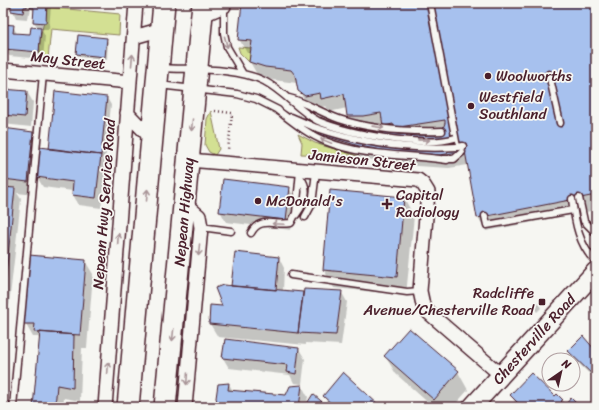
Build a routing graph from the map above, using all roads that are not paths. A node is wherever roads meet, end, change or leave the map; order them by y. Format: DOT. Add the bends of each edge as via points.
graph roads {
  1 [pos="136,3"];
  2 [pos="164,3"];
  3 [pos="430,3"];
  4 [pos="224,4"];
  5 [pos="202,10"];
  6 [pos="162,29"];
  7 [pos="134,37"];
  8 [pos="3,70"];
  9 [pos="43,74"];
  10 [pos="244,74"];
  11 [pos="549,74"];
  12 [pos="157,76"];
  13 [pos="196,80"];
  14 [pos="130,82"];
  15 [pos="289,98"];
  16 [pos="276,109"];
  17 [pos="127,113"];
  18 [pos="560,123"];
  19 [pos="442,131"];
  20 [pos="458,138"];
  21 [pos="152,139"];
  22 [pos="461,148"];
  23 [pos="437,155"];
  24 [pos="189,160"];
  25 [pos="447,160"];
  26 [pos="316,172"];
  27 [pos="300,174"];
  28 [pos="579,198"];
  29 [pos="572,199"];
  30 [pos="185,204"];
  31 [pos="573,210"];
  32 [pos="485,216"];
  33 [pos="305,217"];
  34 [pos="201,227"];
  35 [pos="231,231"];
  36 [pos="251,233"];
  37 [pos="596,234"];
  38 [pos="596,262"];
  39 [pos="596,271"];
  40 [pos="291,275"];
  41 [pos="420,291"];
  42 [pos="501,375"];
  43 [pos="13,407"];
  44 [pos="105,407"];
  45 [pos="128,407"];
  46 [pos="165,407"];
  47 [pos="185,407"];
  48 [pos="472,407"];
  1 -- 7 [label="street, Nepean Hwy Service Road"];
  2 -- 6 [label="highway"];
  3 -- 20 [label="lane"];
  4 -- 5 [label="street, Nepean Highway"];
  4 -- 10 [label="lane, one-way" via="224,33 227,47"];
  5 -- 13 [label="highway, Nepean Highway"];
  6 -- 7 [label="street"];
  6 -- 12 [label="highway"];
  14 -- 7 [label="street, Nepean Hwy Service Road, one-way"];
  8 -- 9 [label="street, May Street"];
  9 -- 14 [label="street, May Street"];
  9 -- 43 [label="lane"];
  10 -- 13 [label="lane"];
  10 -- 15 [label="lane" via="264,81"];
  11 -- 18 [label="lane"];
  12 -- 13 [label="lane"];
  12 -- 13 [label="lane"];
  12 -- 21 [label="highway"];
  13 -- 16 [label="lane"];
  13 -- 24 [label="highway, Nepean Highway, one-way"];
  14 -- 17 [label="street, Nepean Hwy Service Road"];
  15 -- 19 [label="lane, one-way" via="325,114 352,122 396,130"];
  15 -- 20 [label="lane, one-way, bridge" via="299,110 318,121 351,132 418,140"];
  16 -- 22 [label="lane, bridge" via="336,135 380,144"];
  25 -- 16 [label="lane, one-way" via="371,153 337,145 311,134"];
  17 -- 21 [label="street"];
  44 -- 17 [label="street, Nepean Hwy Service Road, one-way"];
  20 -- 22 [label="lane"];
  45 -- 21 [label="highway, one-way"];
  22 -- 25 [label="lane" via="454,159"];
  23 -- 25 [label="lane"];
  24 -- 27 [label="street, Jamieson Street"];
  24 -- 30 [label="highway, Nepean Highway"];
  26 -- 27 [label="street, Jamieson Street"];
  26 -- 33 [label="lane" via="312,204"];
  26 -- 41 [label="street, Jamieson Street" via="403,178 418,180 424,184 428,192"];
  27 -- 36 [label="lane, one-way" via="294,219 291,224 261,222"];
  28 -- 37 [label="lane" via="584,221"];
  29 -- 31 [label="lane"];
  30 -- 34 [label="street" via="199,216"];
  30 -- 46 [label="highway, Nepean Highway, one-way"];
  31 -- 32 [label="lane" via="488,225"];
  31 -- 38 [label="lane" via="576,228 586,253"];
  34 -- 35 [label="lane"];
  34 -- 47 [label="street, one-way"];
  39 -- 42 [label="main road, Chesterville Road"];
  40 -- 41 [label="lane" via="406,292"];
  41 -- 42 [label="street, Jamieson Street" via="423,305 429,313"];
  42 -- 48 [label="main road, Chesterville Road"];
}
